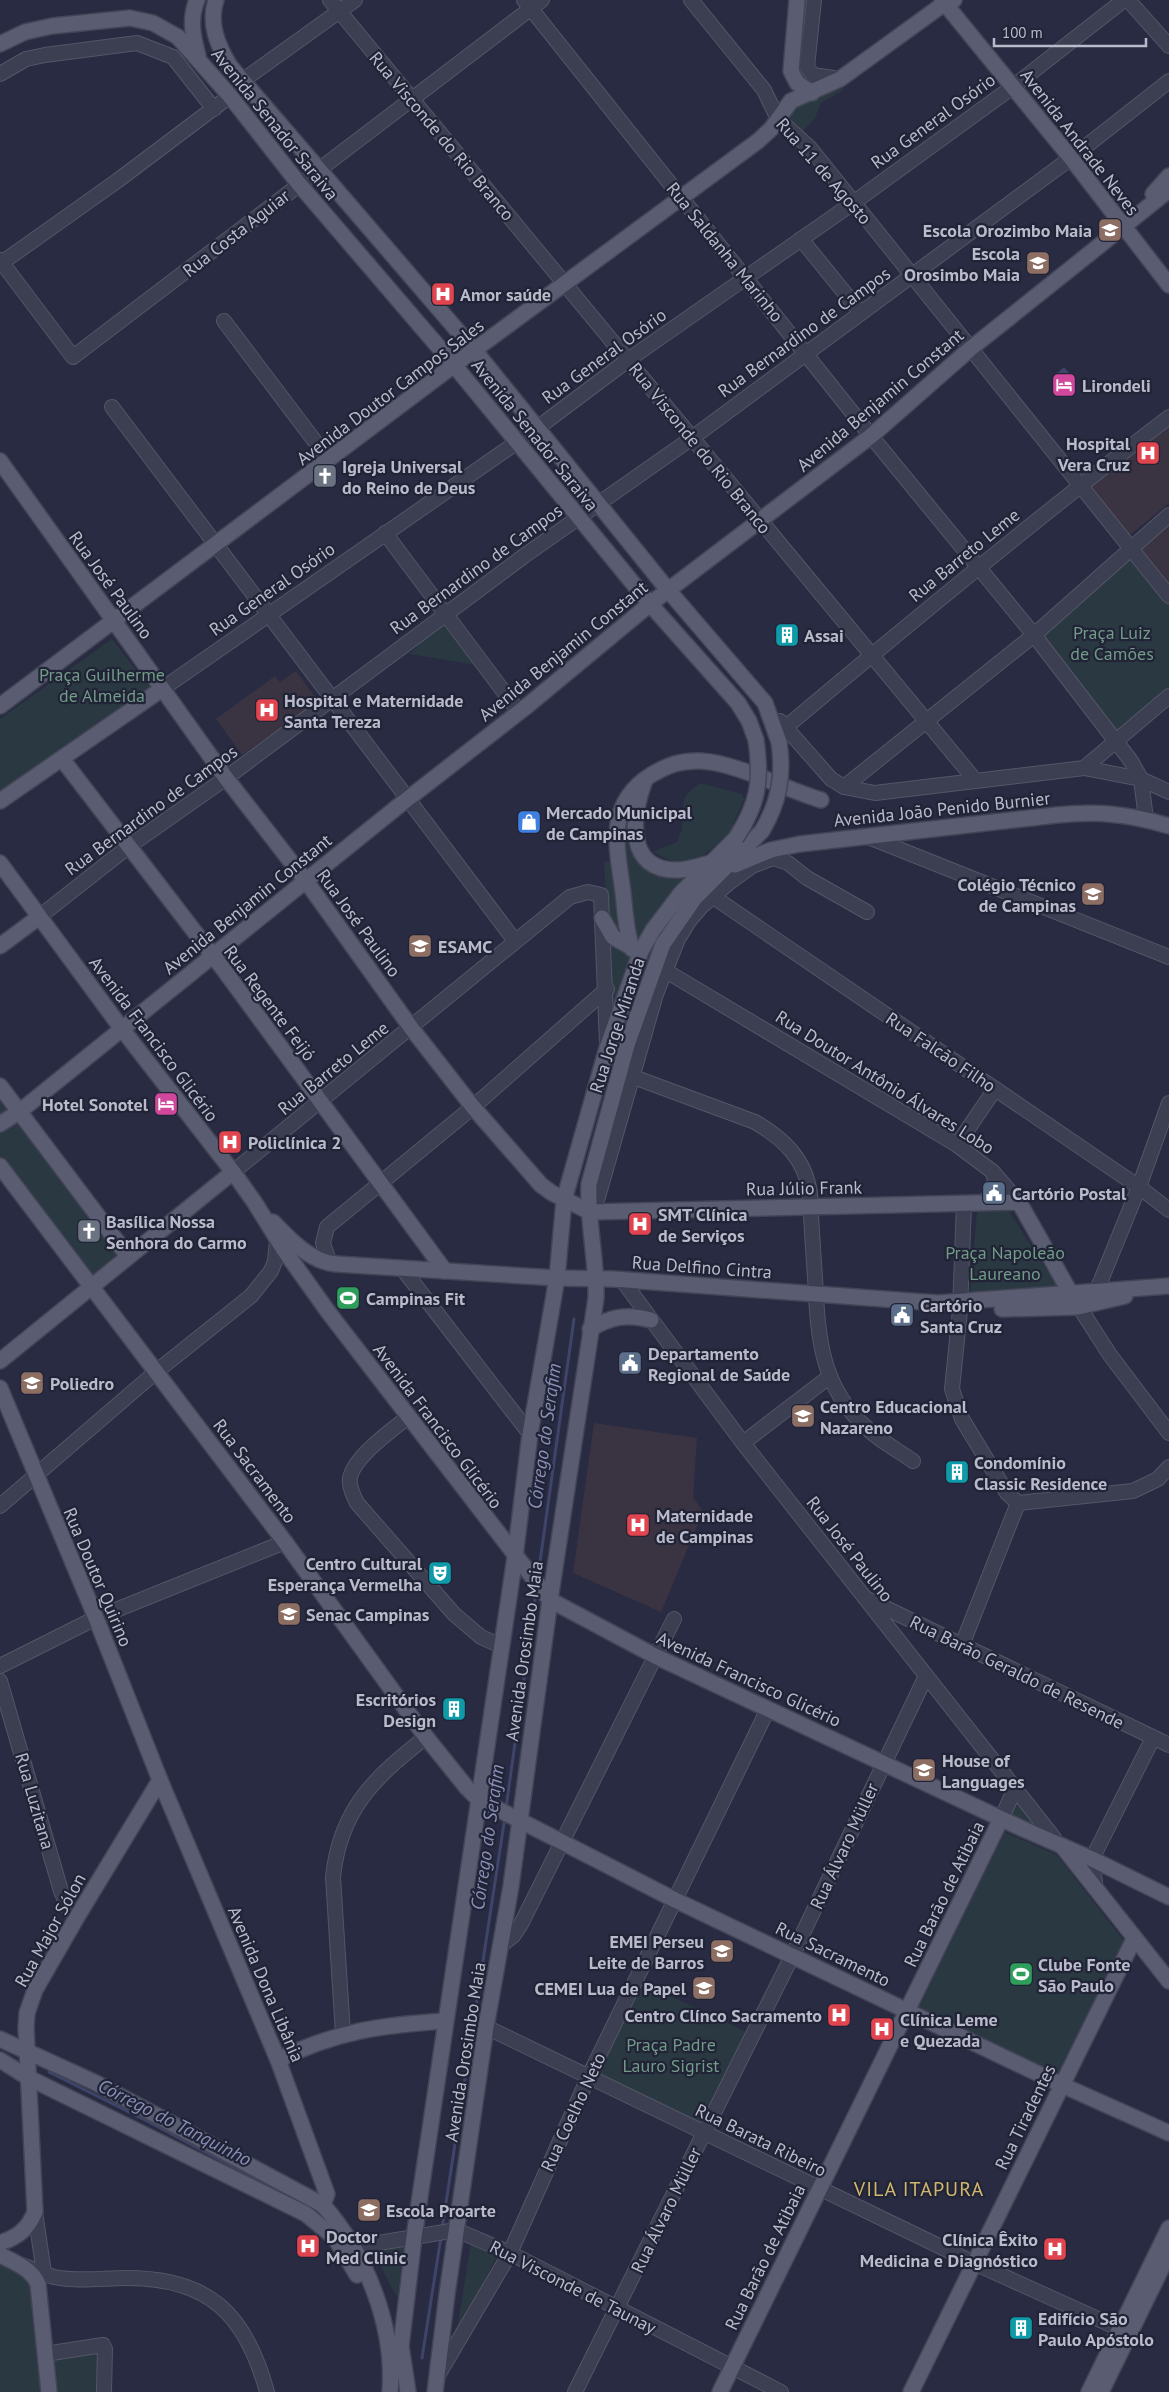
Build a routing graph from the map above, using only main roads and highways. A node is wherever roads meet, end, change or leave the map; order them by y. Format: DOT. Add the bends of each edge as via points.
graph roads {
  1 [pos="197,0"];
  2 [pos="216,0"];
  3 [pos="797,0"];
  4 [pos="947,1"];
  5 [pos="0,44"];
  6 [pos="199,60"];
  7 [pos="812,93"];
  8 [pos="1169,176"];
  9 [pos="1169,190"];
  10 [pos="1148,204"];
  11 [pos="1122,226"];
  12 [pos="1169,285"];
  13 [pos="475,351"];
  14 [pos="454,365"];
  15 [pos="0,461"];
  16 [pos="668,590"];
  17 [pos="650,604"];
  18 [pos="114,622"];
  19 [pos="162,689"];
  20 [pos="0,706"];
  21 [pos="62,759"];
  22 [pos="645,779"];
  23 [pos="821,800"];
  24 [pos="0,801"];
  25 [pos="1169,826"];
  26 [pos="736,838"];
  27 [pos="0,863"];
  28 [pos="711,863"];
  29 [pos="723,872"];
  30 [pos="306,881"];
  31 [pos="39,918"];
  32 [pos="602,918"];
  33 [pos="663,944"];
  34 [pos="0,946"];
  35 [pos="636,950"];
  36 [pos="213,957"];
  37 [pos="122,1029"];
  38 [pos="0,1086"];
  39 [pos="19,1112"];
  40 [pos="0,1124"];
  41 [pos="0,1166"];
  42 [pos="233,1172"];
  43 [pos="564,1200"];
  44 [pos="1019,1202"];
  45 [pos="255,1203"];
  46 [pos="590,1211"];
  47 [pos="128,1256"];
  48 [pos="445,1271"];
  49 [pos="557,1278"];
  50 [pos="596,1279"];
  51 [pos="1169,1286"];
  52 [pos="92,1287"];
  53 [pos="1075,1300"];
  54 [pos="651,1320"];
  55 [pos="590,1329"];
  56 [pos="0,1361"];
  57 [pos="0,1388"];
  58 [pos="518,1562"];
  59 [pos="545,1594"];
  60 [pos="160,1780"];
  61 [pos="481,1801"];
  62 [pos="1001,1819"];
  63 [pos="517,1820"];
  64 [pos="1057,1842"];
  65 [pos="1169,1898"];
  66 [pos="1134,1939"];
  67 [pos="1169,1981"];
  68 [pos="907,2011"];
  69 [pos="445,2021"];
  70 [pos="0,2039"];
  71 [pos="27,2051"];
  72 [pos="0,2060"];
  73 [pos="278,2060"];
  74 [pos="29,2078"];
  75 [pos="1062,2085"];
  76 [pos="1169,2133"];
  77 [pos="321,2204"];
  78 [pos="1169,2228"];
  79 [pos="0,2243"];
  80 [pos="1169,2253"];
  81 [pos="0,2255"];
  82 [pos="1125,2332"];
  83 [pos="436,2384"];
  84 [pos="407,2389"];
  85 [pos="390,2390"];
  86 [pos="49,2392"];
  87 [pos="720,2392"];
  88 [pos="911,2392"];
  89 [pos="1089,2392"];
  90 [pos="1101,2392"];
  1 -- 6 [label="main road" via="192,26"];
  2 -- 13 [label="main road, Avenida Senador Saraiva" via="212,18 215,36 230,66"];
  3 -- 7 [label="main road" via="790,71 798,83"];
  4 -- 7 [label="main road, Avenida Doutor Campos Sales" via="840,79"];
  4 -- 11 [label="main road, Avenida Andrade Neves"];
  5 -- 6 [label="main road, Avenida Senador Saraiva" via="26,32 52,26 130,18 167,30"];
  6 -- 14 [label="main road, Avenida Senador Saraiva"];
  7 -- 13 [label="main road, Avenida Doutor Campos Sales" via="791,101 758,141"];
  8 -- 10 [label="main road, Avenida Benjamin Constant" via="1153,193"];
  9 -- 10 [label="main road, Avenida Benjamin Constant"];
  10 -- 11 [label="main road, Avenida Benjamin Constant"];
  11 -- 12 [label="main road, Avenida Andrade Neves"];
  11 -- 16 [label="main road, Avenida Benjamin Constant" via="970,349 871,436"];
  13 -- 14 [label="main road, Avenida Doutor Campos Sales"];
  13 -- 16 [label="main road, Avenida Senador Saraiva"];
  14 -- 17 [label="main road, Avenida Senador Saraiva"];
  14 -- 18 [label="main road, Avenida Doutor Campos Sales"];
  15 -- 18 [label="main road, Rua José Paulino"];
  16 -- 17 [label="main road, Avenida Benjamin Constant"];
  16 -- 29 [label="main road, Avenida Senador Saraiva, bridge" via="765,703 779,742 781,774 772,813 762,831"];
  17 -- 26 [label="main road, Avenida Senador Saraiva, bridge" via="738,703 756,740 759,763 757,794 749,817"];
  17 -- 30 [label="main road, Avenida Benjamin Constant" via="520,712"];
  18 -- 19 [label="main road, Rua José Paulino"];
  18 -- 20 [label="main road, Avenida Doutor Campos Sales"];
  19 -- 21 [label="main road, Rua General Osório"];
  19 -- 30 [label="main road, Rua José Paulino"];
  21 -- 24 [label="main road, Rua General Osório"];
  21 -- 36 [label="main road, Rua Regente Feijó"];
  22 -- 23 [label="main road" via="672,763 703,761"];
  22 -- 28 [label="main road" via="634,820 637,845 644,856 653,863 677,870"];
  22 -- 35 [label="main road" via="627,798 617,830 617,856"];
  25 -- 29 [label="main road, Avenida João Penido Burnier" via="1116,813 1091,812 865,836 771,850"];
  26 -- 28 [label="main road, Rua Jorge Miranda"];
  27 -- 31 [label="main road, Avenida Francisco Glicério"];
  28 -- 35 [label="main road, Rua Jorge Miranda" via="667,909"];
  29 -- 33 [label="main road, Rua Jorge Miranda" via="695,898"];
  30 -- 36 [label="main road, Avenida Benjamin Constant"];
  30 -- 43 [label="main road, Rua José Paulino" via="473,1107 541,1185"];
  31 -- 34 [label="main road, Rua Bernardino de Campos"];
  31 -- 37 [label="main road, Avenida Francisco Glicério"];
  32 -- 35 [label="main road" via="613,937"];
  33 -- 35 [label="main road"];
  33 -- 46 [label="main road, Rua Jorge Miranda" via="627,1045 596,1156 589,1184"];
  35 -- 43 [label="main road, Rua Jorge Miranda"];
  36 -- 37 [label="main road, Avenida Benjamin Constant"];
  36 -- 48 [label="main road, Rua Regente Feijó"];
  37 -- 39 [label="main road, Avenida Benjamin Constant"];
  37 -- 42 [label="main road, Avenida Francisco Glicério"];
  38 -- 39 [label="main road"];
  39 -- 40 [label="main road, Avenida Benjamin Constant"];
  39 -- 47 [label="main road"];
  41 -- 52 [label="main road, Rua Sacramento"];
  42 -- 45 [label="main road, Avenida Francisco Glicério"];
  42 -- 47 [label="main road, Rua Barreto Leme"];
  43 -- 46 [label="main road, Rua José Paulino"];
  43 -- 49 [label="main road, Avenida Orosimbo Maia"];
  44 -- 46 [label="main road, Rua Júlio Frank"];
  44 -- 53 [label="main road, Rua Doutor Antônio Álvares Lobo"];
  45 -- 48 [label="main road, Rua Delfino Cintra" via="294,1244 330,1264"];
  45 -- 58 [label="main road, Avenida Francisco Glicério" via="329,1313"];
  46 -- 50 [label="main road, Avenida Orosimbo Maia"];
  47 -- 52 [label="main road, Rua Barreto Leme"];
  48 -- 49 [label="main road, Rua Delfino Cintra"];
  49 -- 50 [label="main road, Rua Delfino Cintra"];
  49 -- 58 [label="main road, Avenida Orosimbo Maia" via="530,1434"];
  50 -- 53 [label="main road, Rua Delfino Cintra" via="960,1306"];
  50 -- 55 [label="main road, Avenida Orosimbo Maia"];
  51 -- 53 [label="main road"];
  51 -- 53 [label="main road, Rua Delfino Cintra" via="1097,1290"];
  52 -- 56 [label="main road, Rua Barreto Leme"];
  52 -- 61 [label="main road, Rua Sacramento" via="285,1542 426,1737"];
  54 -- 55 [label="main road" via="621,1316"];
  55 -- 59 [label="main road, Avenida Orosimbo Maia"];
  57 -- 60 [label="main road, Rua Doutor Quirino"];
  58 -- 59 [label="main road, Avenida Francisco Glicério"];
  58 -- 61 [label="main road, Avenida Orosimbo Maia" via="501,1646"];
  59 -- 62 [label="main road, Avenida Francisco Glicério" via="655,1656"];
  59 -- 63 [label="main road, Avenida Orosimbo Maia"];
  60 -- 71 [label="main road, Rua Major Sólon" via="77,1917 30,2003"];
  60 -- 73 [label="main road, Avenida Dona Libânia"];
  61 -- 63 [label="main road, Rua Sacramento"];
  61 -- 69 [label="main road, Avenida Orosimbo Maia"];
  62 -- 64 [label="main road, Avenida Francisco Glicério"];
  62 -- 68 [label="main road, Rua Barão de Atibaia"];
  63 -- 68 [label="main road, Rua Sacramento"];
  63 -- 83 [label="main road, Avenida Orosimbo Maia" via="500,1946 452,2231"];
  64 -- 65 [label="main road, Avenida Francisco Glicério"];
  64 -- 66 [label="main road, Rua José Paulino"];
  66 -- 67 [label="main road, Rua José Paulino"];
  66 -- 75 [label="main road, Rua Tiradentes"];
  68 -- 75 [label="main road, Rua Sacramento"];
  68 -- 87 [label="main road, Rua Barão de Atibaia"];
  69 -- 73 [label="main road" via="343,2034"];
  69 -- 84 [label="main road, Avenida Orosimbo Maia" via="420,2235 402,2335 401,2359"];
  70 -- 71 [label="main road"];
  71 -- 74 [label="main road, Rua Major Sólon"];
  71 -- 77 [label="main road" via="96,2083"];
  72 -- 74 [label="main road"];
  73 -- 77 [label="main road, Avenida Dona Libânia" via="327,2194"];
  74 -- 79 [label="main road, Rua Major Sólon" via="36,2212 30,2225 18,2236"];
  74 -- 85 [label="main road" via="306,2214 322,2225 342,2247 356,2272 381,2338"];
  75 -- 76 [label="main road, Rua Sacramento"];
  75 -- 88 [label="main road, Rua Tiradentes"];
  77 -- 85 [label="main road" via="343,2227 355,2247 387,2332 391,2358"];
  78 -- 82 [label="main road"];
  80 -- 82 [label="main road"];
  81 -- 86 [label="main road" via="19,2264 32,2274 38,2284"];
  82 -- 89 [label="main road"];
  82 -- 90 [label="main road"];
}
